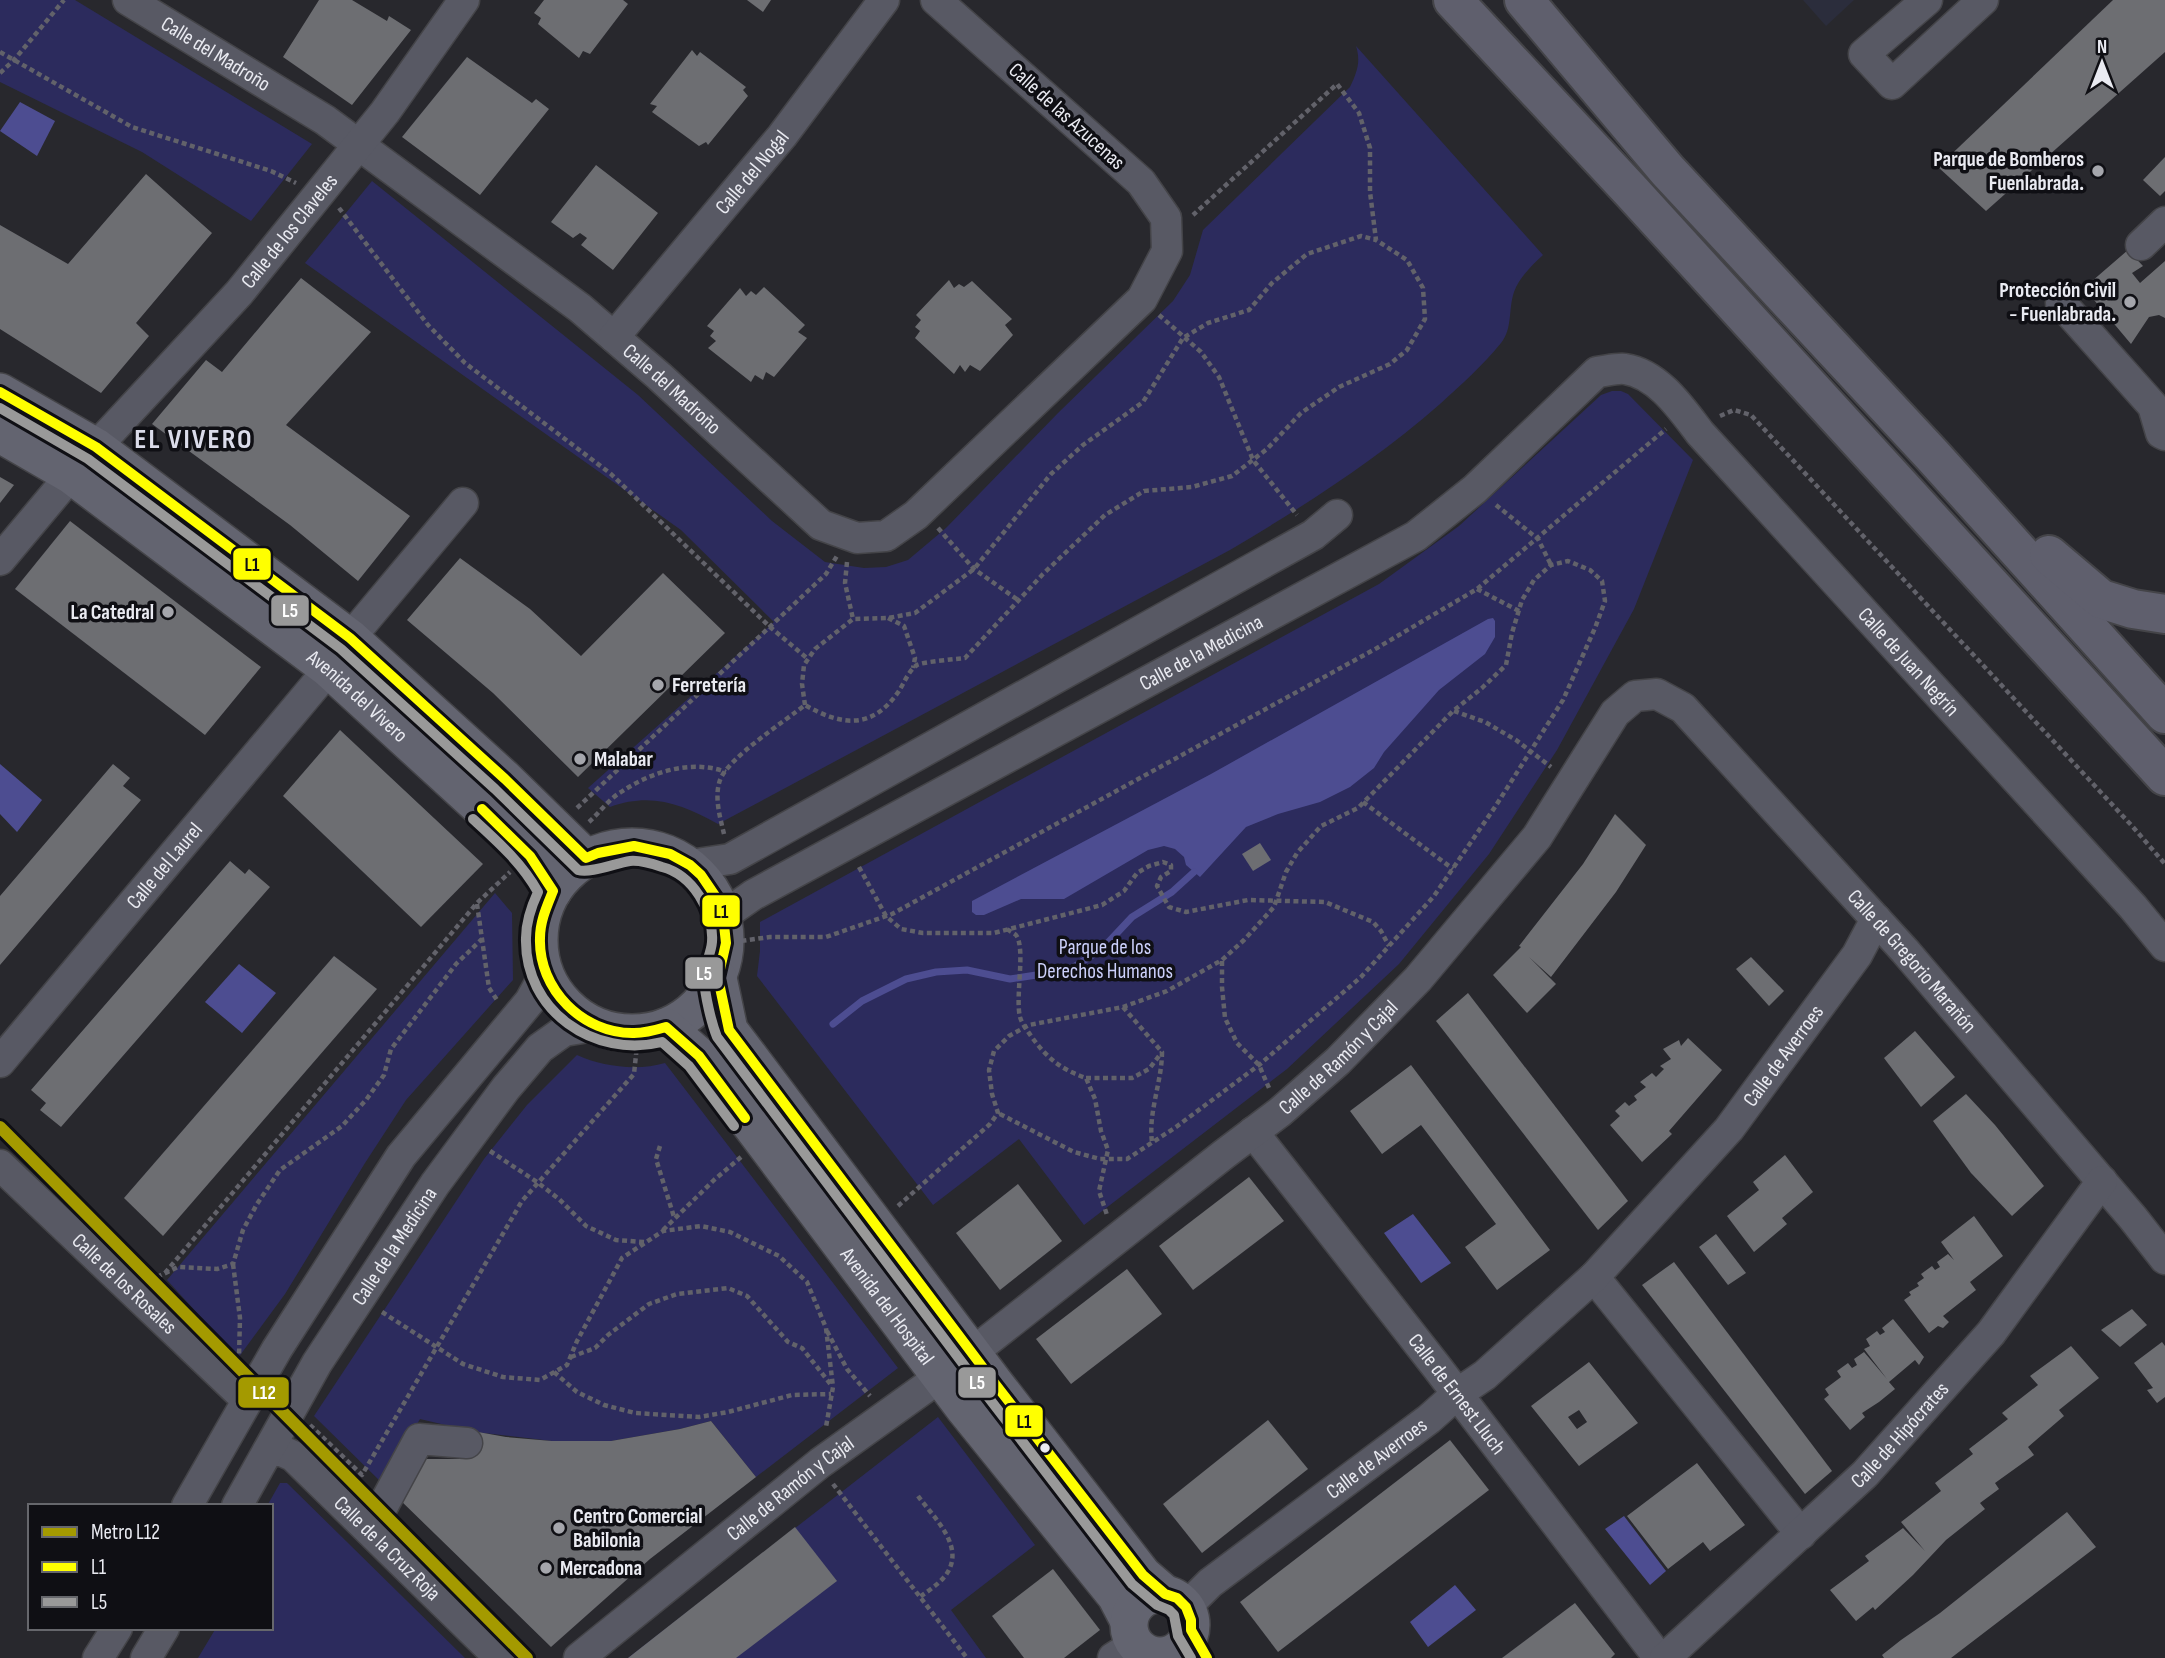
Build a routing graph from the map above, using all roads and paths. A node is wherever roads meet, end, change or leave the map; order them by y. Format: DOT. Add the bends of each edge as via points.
graph roads {
  1 [pos="64,0"];
  2 [pos="128,0"];
  3 [pos="464,0"];
  4 [pos="884,0"];
  5 [pos="936,0"];
  6 [pos="1453,0"];
  7 [pos="1524,0"];
  8 [pos="1927,0"];
  9 [pos="1983,0"];
  10 [pos="0,52"];
  11 [pos="13,60"];
  12 [pos="0,73"];
  13 [pos="359,145"];
  14 [pos="321,194"];
  15 [pos="2165,222"];
  16 [pos="1376,240"];
  17 [pos="1166,245"];
  18 [pos="2141,245"];
  19 [pos="1142,299"];
  20 [pos="2061,303"];
  21 [pos="614,337"];
  22 [pos="1183,338"];
  23 [pos="1651,378"];
  24 [pos="0,393"];
  25 [pos="2159,406"];
  26 [pos="1692,423"];
  27 [pos="0,434"];
  28 [pos="2165,435"];
  29 [pos="96,447"];
  30 [pos="1932,455"];
  31 [pos="1253,460"];
  32 [pos="71,475"];
  33 [pos="1475,489"];
  34 [pos="463,503"];
  35 [pos="921,509"];
  36 [pos="1337,515"];
  37 [pos="1312,535"];
  38 [pos="1538,538"];
  39 [pos="0,560"];
  40 [pos="1551,565"];
  41 [pos="974,569"];
  42 [pos="1477,589"];
  43 [pos="1018,600"];
  44 [pos="1518,611"];
  45 [pos="2165,614"];
  46 [pos="888,618"];
  47 [pos="350,638"];
  48 [pos="808,659"];
  49 [pos="329,669"];
  50 [pos="912,669"];
  51 [pos="1635,696"];
  52 [pos="805,705"];
  53 [pos="1453,711"];
  54 [pos="2165,714"];
  55 [pos="1531,751"];
  56 [pos="726,772"];
  57 [pos="2165,776"];
  58 [pos="1572,782"];
  59 [pos="1363,802"];
  60 [pos="847,844"];
  61 [pos="577,850"];
  62 [pos="730,859"];
  63 [pos="2165,864"];
  64 [pos="690,866"];
  65 [pos="1453,869"];
  66 [pos="552,891"];
  67 [pos="1276,900"];
  68 [pos="477,903"];
  69 [pos="887,916"];
  70 [pos="1876,919"];
  71 [pos="725,929"];
  72 [pos="1007,929"];
  73 [pos="482,939"];
  74 [pos="1389,946"];
  75 [pos="2165,946"];
  76 [pos="1222,960"];
  77 [pos="545,974"];
  78 [pos="718,978"];
  79 [pos="1123,1007"];
  80 [pos="513,1022"];
  81 [pos="594,1026"];
  82 [pos="1025,1027"];
  83 [pos="652,1030"];
  84 [pos="1162,1052"];
  85 [pos="0,1062"];
  86 [pos="1259,1065"];
  87 [pos="1086,1078"];
  88 [pos="1280,1112"];
  89 [pos="998,1113"];
  90 [pos="1252,1132"];
  91 [pos="469,1139"];
  92 [pos="1152,1142"];
  93 [pos="660,1146"];
  94 [pos="767,1147"];
  95 [pos="1104,1159"];
  96 [pos="0,1165"];
  97 [pos="2102,1181"];
  98 [pos="537,1182"];
  99 [pos="675,1218"];
  100 [pos="876,1225"];
  101 [pos="663,1231"];
  102 [pos="1115,1239"];
  103 [pos="645,1242"];
  104 [pos="2165,1259"];
  105 [pos="233,1264"];
  106 [pos="1594,1277"];
  107 [pos="131,1289"];
  108 [pos="360,1298"];
  109 [pos="826,1328"];
  110 [pos="436,1346"];
  111 [pos="972,1353"];
  112 [pos="571,1357"];
  113 [pos="554,1372"];
  114 [pos="940,1377"];
  115 [pos="833,1387"];
  116 [pos="831,1394"];
  117 [pos="1457,1394"];
  118 [pos="243,1396"];
  119 [pos="887,1415"];
  120 [pos="302,1417"];
  121 [pos="467,1443"];
  122 [pos="268,1451"];
  123 [pos="820,1463"];
  124 [pos="918,1496"];
  125 [pos="188,1504"];
  126 [pos="238,1504"];
  127 [pos="369,1530"];
  128 [pos="1801,1534"];
  129 [pos="919,1597"];
  130 [pos="1187,1622"];
  131 [pos="116,1630"];
  132 [pos="163,1630"];
  133 [pos="1138,1647"];
  134 [pos="98,1658"];
  135 [pos="146,1658"];
  136 [pos="500,1658"];
  137 [pos="579,1658"];
  138 [pos="967,1658"];
  139 [pos="1659,1658"];
  140 [pos="1665,1658"];
  1 -- 11 [label="path"];
  2 -- 13 [label="street, Calle del Madroño"];
  3 -- 13 [label="street, Calle de los Claveles"];
  4 -- 21 [label="street, Calle del Nogal" via="782,136"];
  5 -- 17 [label="street, Calle de las Azucenas" via="1141,182 1166,218"];
  6 -- 57 [label="highway"];
  7 -- 30 [label="highway" via="1667,170"];
  8 -- 9 [label="street" via="1864,54 1892,84"];
  10 -- 11 [label="path"];
  11 -- 12 [label="path"];
  11 -- 14 [label="path" via="132,127 271,171"];
  13 -- 14 [label="street, Calle de los Claveles"];
  13 -- 21 [label="street, Calle del Madroño"];
  14 -- 29 [label="street, Calle de los Claveles" via="239,293"];
  14 -- 48 [label="path" via="337,205 428,325 465,363 611,474"];
  15 -- 18 [label="street"];
  16 -- 17 [label="path" via="1370,148 1359,113 1337,84"];
  16 -- 22 [label="path" via="1361,236 1307,254 1249,310 1208,323"];
  16 -- 31 [label="path" via="1407,260 1423,288 1424,319 1407,350 1301,413"];
  17 -- 19 [label="street, Calle del Madroño"];
  19 -- 22 [label="path"];
  19 -- 35 [label="street, Calle del Madroño"];
  20 -- 25 [label="street"];
  21 -- 35 [label="street, Calle del Madroño" via="821,525 857,538 886,536"];
  22 -- 31 [label="path" via="1219,377"];
  22 -- 41 [label="path" via="1143,402 1051,474"];
  23 -- 26 [label="street, Calle de Juan Negrín"];
  23 -- 33 [label="street, Calle de la Medicina" via="1624,369 1597,372"];
  24 -- 29 [label="main road, Avenida del Vivero"];
  25 -- 28 [label="street" via="2161,433"];
  26 -- 38 [label="path"];
  26 -- 63 [label="path" via="1734,410 1751,415"];
  26 -- 75 [label="street, Calle de Juan Negrín" via="1997,755"];
  27 -- 32 [label="main road, Avenida del Vivero"];
  29 -- 47 [label="main road, Avenida del Vivero"];
  30 -- 45 [label="highway" via="2101,599"];
  30 -- 54 [label="highway"];
  31 -- 37 [label="path"];
  31 -- 43 [label="path" via="1232,476 1192,487 1144,491 1105,514"];
  32 -- 39 [label="street"];
  32 -- 49 [label="main road, Avenida del Vivero"];
  33 -- 38 [label="path"];
  33 -- 60 [label="street, Calle de la Medicina" via="1416,536"];
  34 -- 47 [label="street"];
  35 -- 41 [label="path"];
  36 -- 37 [label="street"];
  37 -- 62 [label="street"];
  38 -- 40 [label="path"];
  38 -- 42 [label="path"];
  40 -- 44 [label="path" via="1534,580"];
  40 -- 55 [label="path" via="1568,561 1590,570 1602,581 1605,601 1563,700"];
  41 -- 43 [label="path"];
  41 -- 46 [label="path" via="915,613"];
  42 -- 44 [label="path"];
  42 -- 69 [label="path"];
  43 -- 50 [label="path" via="965,658 919,663"];
  44 -- 53 [label="path" via="1506,665"];
  46 -- 48 [label="path" via="853,619"];
  46 -- 50 [label="path" via="904,626 915,658"];
  47 -- 61 [label="main road, Avenida del Vivero"];
  48 -- 52 [label="path" via="802,684"];
  49 -- 66 [label="main road, Avenida del Vivero" via="530,853"];
  49 -- 85 [label="street, Calle del Laurel"];
  50 -- 52 [label="path" via="879,712 857,721 837,721"];
  51 -- 58 [label="street, Calle de Ramón y Cajal" via="1615,713"];
  51 -- 70 [label="street, Calle de Gregorio Marañón" via="1657,694 1683,708"];
  52 -- 56 [label="path" via="732,762"];
  53 -- 55 [label="path" via="1485,722"];
  53 -- 59 [label="path"];
  55 -- 58 [label="path"];
  55 -- 65 [label="path"];
  56 -- 61 [label="path" via="696,765 655,774 619,793"];
  56 -- 62 [label="path" via="720,781 718,807"];
  58 -- 88 [label="street, Calle de Ramón y Cajal" via="1538,837 1418,979 1338,1061"];
  59 -- 65 [label="path"];
  59 -- 67 [label="path" via="1321,826 1297,853"];
  60 -- 69 [label="path"];
  60 -- 71 [label="street, Calle de la Medicina" via="753,895"];
  61 -- 64 [label="main road" via="598,853 634,846 670,854"];
  61 -- 66 [label="main road"];
  62 -- 64 [label="street"];
  64 -- 71 [label="main road" via="716,897"];
  65 -- 74 [label="path"];
  66 -- 77 [label="main road" via="538,938"];
  67 -- 72 [label="path" via="1248,900 1186,912 1169,907 1157,886 1171,871 1171,865 1163,862 1138,873 1124,891 1102,905"];
  67 -- 74 [label="path" via="1325,902 1356,914 1373,922"];
  67 -- 76 [label="path"];
  68 -- 73 [label="path"];
  69 -- 71 [label="path" via="827,937 770,937"];
  69 -- 72 [label="path" via="901,929 923,933"];
  70 -- 97 [label="street, Calle de Gregorio Marañón"];
  70 -- 106 [label="street, Calle de Averroes" via="1857,955 1729,1129"];
  71 -- 78 [label="main road"];
  72 -- 82 [label="path" via="1016,935 1020,947 1018,989"];
  73 -- 80 [label="path" via="489,988"];
  73 -- 105 [label="path" via="456,964 391,1049 384,1075 366,1100 342,1126 280,1170 243,1230"];
  74 -- 86 [label="path" via="1361,977"];
  76 -- 79 [label="path" via="1167,991"];
  76 -- 86 [label="path" via="1225,1018 1237,1043"];
  77 -- 80 [label="street"];
  77 -- 81 [label="main road" via="565,1005"];
  78 -- 83 [label="main road" via="697,1008"];
  78 -- 100 [label="main road, Avenida del Hospital" via="729,1030"];
  79 -- 82 [label="path"];
  79 -- 84 [label="path"];
  80 -- 118 [label="street" via="401,1156"];
  81 -- 83 [label="main road" via="630,1034"];
  81 -- 91 [label="street, Calle de la Medicina" via="565,1031 540,1048"];
  82 -- 87 [label="path" via="1044,1055"];
  82 -- 89 [label="path" via="994,1051 989,1070"];
  83 -- 94 [label="main road, Avenida del Hospital" via="699,1056"];
  83 -- 98 [label="path" via="634,1074"];
  84 -- 87 [label="path" via="1149,1069 1132,1078"];
  84 -- 92 [label="path"];
  86 -- 88 [label="path"];
  86 -- 92 [label="path"];
  87 -- 95 [label="path" via="1108,1150"];
  88 -- 90 [label="street, Calle de Ramón y Cajal"];
  89 -- 95 [label="path" via="1074,1152"];
  89 -- 100 [label="path"];
  90 -- 102 [label="street, Calle de Ramón y Cajal"];
  90 -- 117 [label="street, Calle de Ernest Lluch"];
  91 -- 98 [label="path"];
  91 -- 108 [label="street, Calle de la Medicina"];
  92 -- 95 [label="path" via="1127,1159"];
  93 -- 99 [label="path" via="656,1159"];
  94 -- 99 [label="path" via="738,1158"];
  94 -- 114 [label="main road, Avenida del Hospital"];
  95 -- 102 [label="path" via="1099,1191"];
  96 -- 107 [label="street, Calle de los Rosales"];
  97 -- 104 [label="street, Calle de Gregorio Marañón"];
  97 -- 128 [label="street, Calle de Hipócrates" via="1991,1333 1865,1474"];
  98 -- 103 [label="path" via="586,1226 616,1240"];
  98 -- 110 [label="path"];
  99 -- 101 [label="path"];
  100 -- 111 [label="main road, Avenida del Hospital"];
  101 -- 103 [label="path"];
  101 -- 109 [label="path" via="701,1226 730,1232 779,1256 807,1282"];
  102 -- 111 [label="street, Calle de Ramón y Cajal"];
  103 -- 112 [label="path" via="622,1258"];
  105 -- 107 [label="path" via="217,1269 178,1267"];
  105 -- 118 [label="path"];
  106 -- 117 [label="street, Calle de Averroes" via="1485,1375"];
  106 -- 128 [label="street"];
  107 -- 118 [label="street, Calle de los Rosales"];
  108 -- 110 [label="path"];
  108 -- 122 [label="street, Calle de la Medicina"];
  109 -- 115 [label="path"];
  109 -- 119 [label="path" via="847,1369"];
  110 -- 113 [label="path" via="463,1364 503,1377 540,1380"];
  110 -- 120 [label="path" via="362,1475"];
  111 -- 130 [label="main road, Avenida del Hospital" via="1143,1575"];
  112 -- 113 [label="path"];
  112 -- 115 [label="path" via="595,1348 649,1304 677,1294 728,1288 747,1296 788,1342 802,1348"];
  113 -- 116 [label="path" via="577,1392 635,1413 699,1417 792,1395"];
  114 -- 119 [label="street, Calle de Ramón y Cajal"];
  114 -- 133 [label="main road, Avenida del Hospital" via="1116,1596"];
  115 -- 116 [label="path"];
  116 -- 123 [label="path"];
  117 -- 130 [label="street, Calle de Averroes" via="1210,1583"];
  117 -- 139 [label="street, Calle de Ernest Lluch"];
  118 -- 125 [label="street"];
  119 -- 123 [label="street, Calle de Ramón y Cajal"];
  121 -- 127 [label="street" via="419,1439"];
  122 -- 126 [label="street, Calle de la Medicina"];
  122 -- 127 [label="street, Calle de la Cruz Roja" via="293,1456"];
  123 -- 129 [label="path"];
  123 -- 137 [label="street, Calle de Ramón y Cajal"];
  124 -- 129 [label="path" via="943,1528 954,1559 944,1577"];
  127 -- 136 [label="street, Calle de la Cruz Roja"];
  128 -- 140 [label="street, Calle de Hipócrates"];
  129 -- 138 [label="path"];
  130 -- 133 [label="main road" via="1187,1641 1179,1650 1168,1655"];
  130 -- 133 [label="main road" via="1153,1594 1141,1599 1133,1609"];
  131 -- 134 [label="street"];
  132 -- 135 [label="street"];
}
